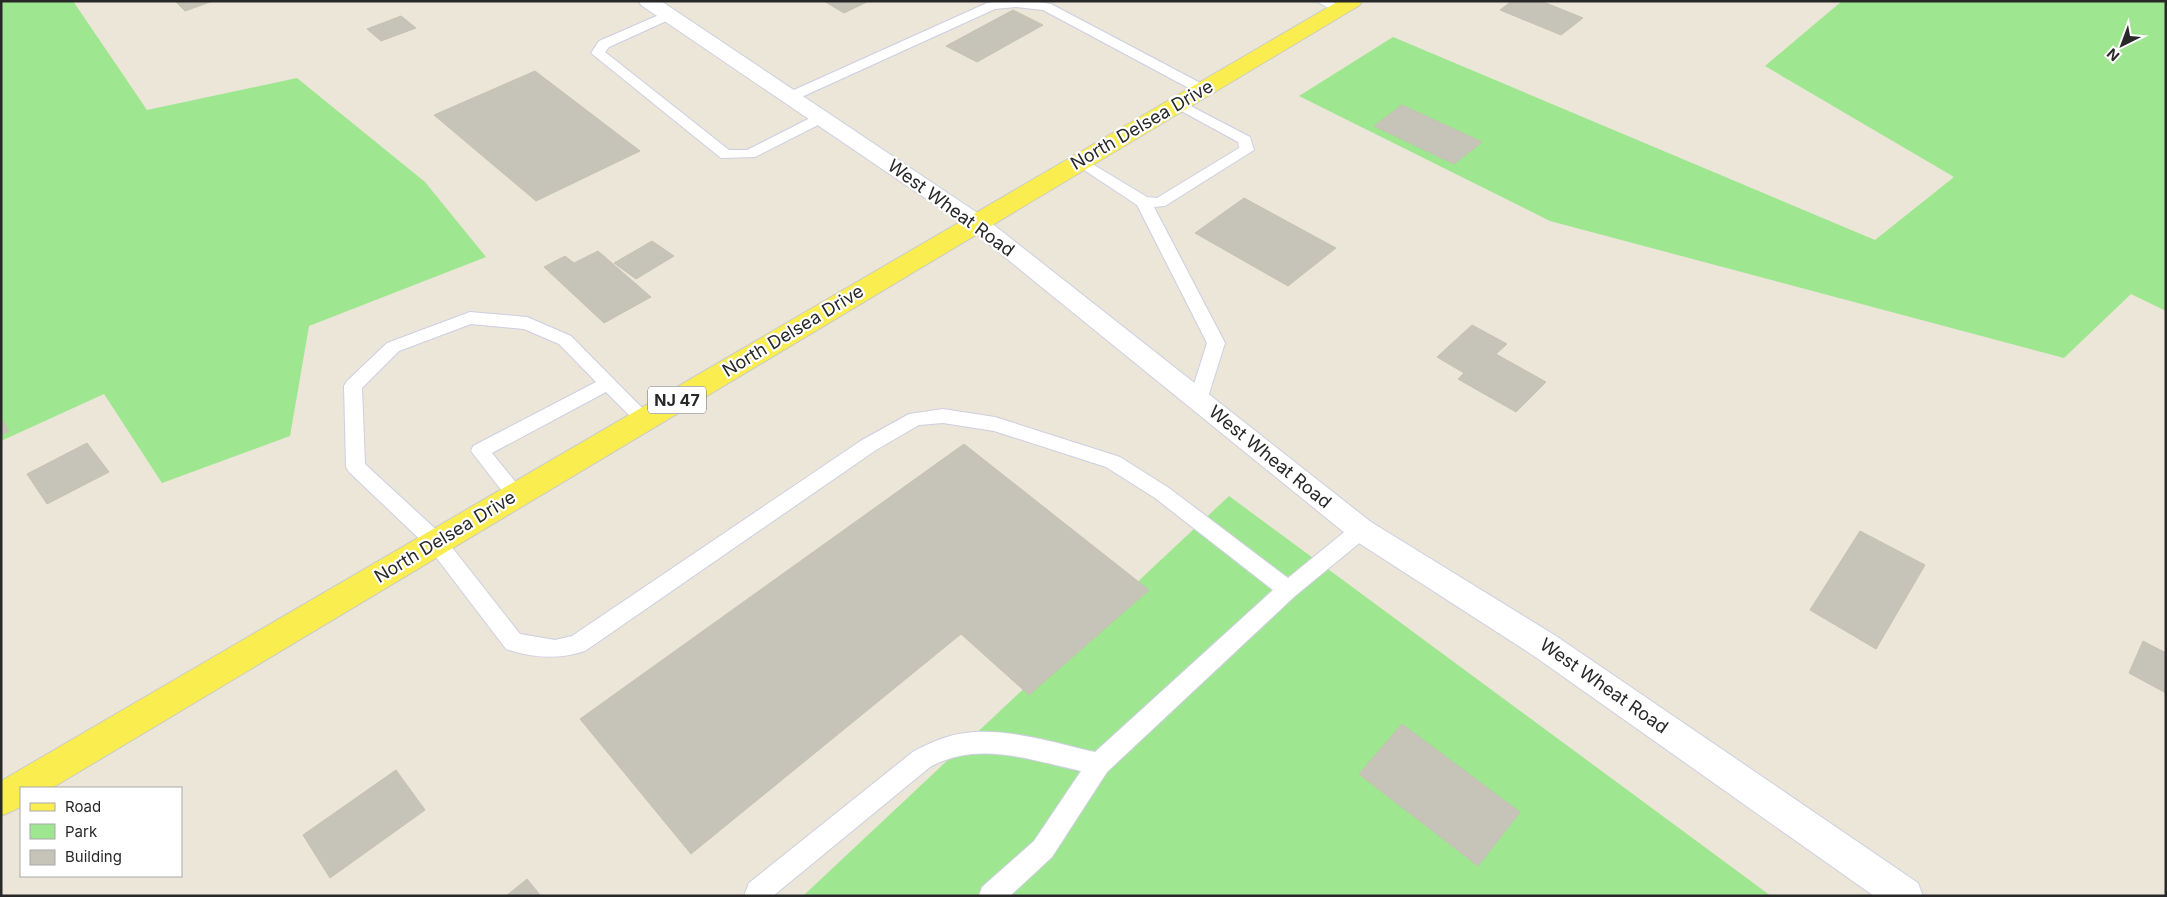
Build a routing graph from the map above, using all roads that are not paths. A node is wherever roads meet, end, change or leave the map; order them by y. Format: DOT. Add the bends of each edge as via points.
graph roads {
  1 [pos="648,1"];
  2 [pos="1338,4"];
  3 [pos="668,15"];
  4 [pos="1203,90"];
  5 [pos="790,97"];
  6 [pos="1179,104"];
  7 [pos="821,118"];
  8 [pos="1079,162"];
  9 [pos="1144,202"];
  10 [pos="977,223"];
  11 [pos="608,383"];
  12 [pos="1198,400"];
  13 [pos="644,419"];
  14 [pos="516,495"];
  15 [pos="1361,530"];
  16 [pos="436,542"];
  17 [pos="1288,590"];
  18 [pos="1099,764"];
  19 [pos="23,787"];
  20 [pos="20,789"];
  21 [pos="1,800"];
  22 [pos="756,896"];
  23 [pos="991,896"];
  24 [pos="1905,896"];
  1 -- 3 [label="street, West Wheat Road"];
  2 -- 4 [label="main road, North Delsea Drive / NJ 47"];
  3 -- 5 [label="street, West Wheat Road"];
  3 -- 7 [label="lane" via="604,44 598,53 726,154 750,154"];
  4 -- 5 [label="lane" via="1046,7 1016,3 992,6"];
  4 -- 6 [label="main road, North Delsea Drive / NJ 47"];
  5 -- 7 [label="street, West Wheat Road"];
  6 -- 8 [label="main road, North Delsea Drive / NJ 47"];
  6 -- 9 [label="lane" via="1245,140 1247,150 1160,203"];
  7 -- 10 [label="street, West Wheat Road"];
  8 -- 9 [label="lane"];
  8 -- 10 [label="main road, North Delsea Drive / NJ 47"];
  9 -- 12 [label="lane" via="1216,343"];
  10 -- 12 [label="street, West Wheat Road"];
  10 -- 13 [label="main road, North Delsea Drive / NJ 47"];
  11 -- 13 [label="lane"];
  11 -- 14 [label="lane" via="480,450"];
  11 -- 16 [label="lane" via="565,340 527,323 470,318 394,347 353,386 356,467"];
  12 -- 15 [label="street, West Wheat Road"];
  13 -- 14 [label="main road, North Delsea Drive / NJ 47"];
  14 -- 16 [label="main road, North Delsea Drive / NJ 47"];
  15 -- 17 [label="lane"];
  15 -- 24 [label="street, West Wheat Road" via="1545,646"];
  16 -- 17 [label="lane" via="514,642 556,649 577,644 869,445 915,419 943,416 996,424 1113,462 1162,494"];
  16 -- 19 [label="main road, North Delsea Drive / NJ 47"];
  17 -- 18 [label="lane"];
  18 -- 22 [label="lane" via="988,742 958,743 939,748"];
  18 -- 23 [label="lane" via="1043,849"];
  20 -- 21 [label="main road, North Delsea Drive / NJ 47"];
}
